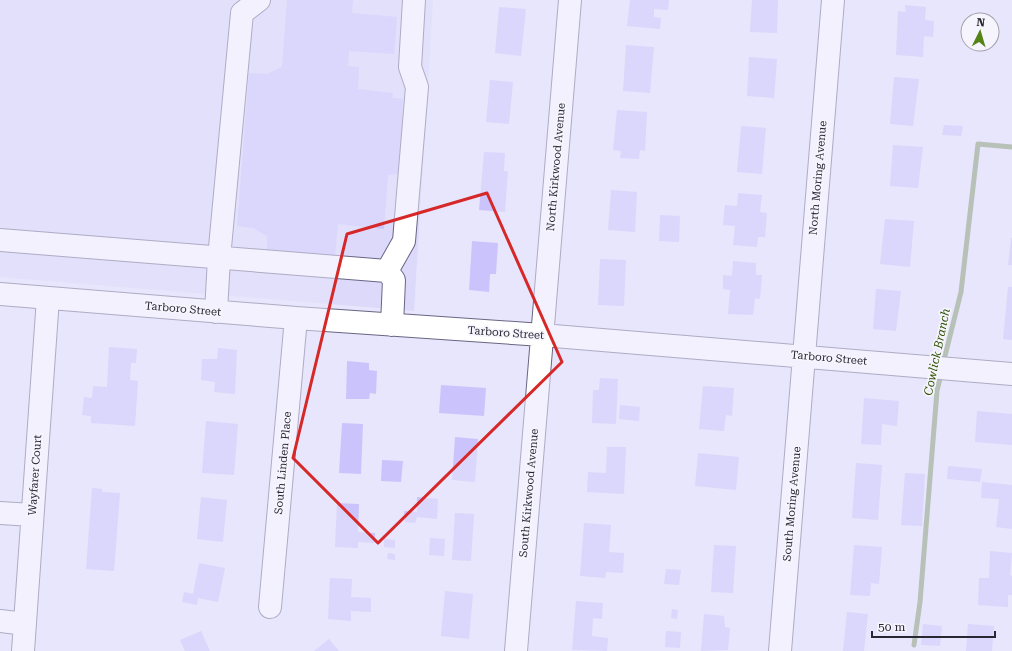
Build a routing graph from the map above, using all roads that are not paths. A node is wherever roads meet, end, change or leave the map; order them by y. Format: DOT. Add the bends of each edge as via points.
graph roads {
  1 [pos="259,0"];
  2 [pos="414,0"];
  3 [pos="570,0"];
  4 [pos="833,0"];
  5 [pos="0,240"];
  6 [pos="219,258"];
  7 [pos="387,271"];
  8 [pos="0,294"];
  9 [pos="48,298"];
  10 [pos="216,312"];
  11 [pos="296,318"];
  12 [pos="392,325"];
  13 [pos="542,335"];
  14 [pos="804,356"];
  15 [pos="1012,374"];
  16 [pos="0,513"];
  17 [pos="32,515"];
  18 [pos="270,607"];
  19 [pos="0,621"];
  20 [pos="25,624"];
  21 [pos="23,651"];
  22 [pos="516,651"];
  23 [pos="780,651"];
  1 -- 6 [label="street" via="242,13"];
  2 -- 7 [label="street" via="410,68 416,87 404,241"];
  3 -- 13 [label="street, North Kirkwood Avenue"];
  4 -- 14 [label="street, North Moring Avenue"];
  5 -- 6 [label="street"];
  6 -- 7 [label="street"];
  6 -- 10 [label="street"];
  7 -- 12 [label="street" via="394,280"];
  8 -- 9 [label="street, Tarboro Street"];
  9 -- 10 [label="street, Tarboro Street"];
  9 -- 17 [label="street, Wayfarer Court"];
  10 -- 11 [label="street, Tarboro Street"];
  11 -- 12 [label="street, Tarboro Street"];
  11 -- 18 [label="street, South Linden Place"];
  12 -- 13 [label="street, Tarboro Street"];
  13 -- 14 [label="street, Tarboro Street"];
  13 -- 22 [label="street, South Kirkwood Avenue"];
  14 -- 15 [label="street, Tarboro Street"];
  14 -- 23 [label="street, South Moring Avenue"];
  16 -- 17 [label="street"];
  17 -- 20 [label="street, Wayfarer Court"];
  19 -- 20 [label="street"];
  20 -- 21 [label="street, Wayfarer Court"];
}
